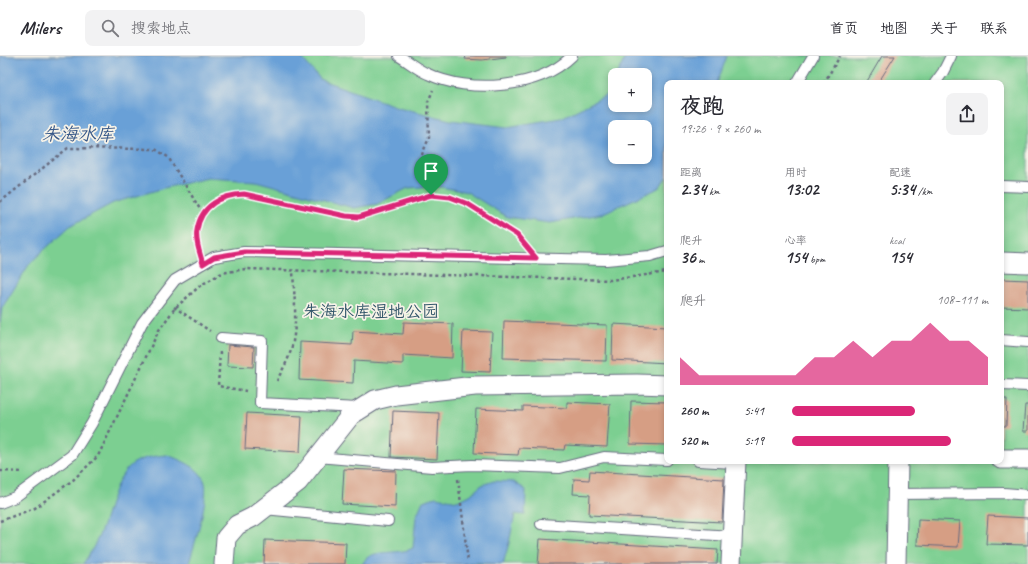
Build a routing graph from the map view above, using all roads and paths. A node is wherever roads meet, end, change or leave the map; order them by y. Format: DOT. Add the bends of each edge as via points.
graph roads {
  1 [pos="399,56"];
  2 [pos="572,56"];
  3 [pos="813,56"];
  4 [pos="840,56"];
  5 [pos="951,56"];
  6 [pos="439,78"];
  7 [pos="799,80"];
  8 [pos="826,80"];
  9 [pos="937,80"];
  10 [pos="1004,186"];
  11 [pos="1028,187"];
  12 [pos="431,195"];
  13 [pos="0,202"];
  14 [pos="203,214"];
  15 [pos="664,251"];
  16 [pos="293,253"];
  17 [pos="536,258"];
  18 [pos="1004,262"];
  19 [pos="1028,263"];
  20 [pos="203,264"];
  21 [pos="293,271"];
  22 [pos="664,272"];
  23 [pos="221,338"];
  24 [pos="1004,340"];
  25 [pos="1028,342"];
  26 [pos="664,385"];
  27 [pos="1004,385"];
  28 [pos="1028,386"];
  29 [pos="274,404"];
  30 [pos="362,408"];
  31 [pos="318,457"];
  32 [pos="1004,459"];
  33 [pos="1028,459"];
  34 [pos="664,460"];
  35 [pos="735,464"];
  36 [pos="898,464"];
  37 [pos="457,466"];
  38 [pos="898,494"];
  39 [pos="1028,495"];
  40 [pos="0,503"];
  41 [pos="264,509"];
  42 [pos="0,521"];
  43 [pos="388,521"];
  44 [pos="541,524"];
  45 [pos="732,536"];
  46 [pos="468,562"];
  47 [pos="224,564"];
  48 [pos="731,564"];
  49 [pos="896,564"];
  1 -- 6 [label="lane"];
  2 -- 6 [label="lane" via="542,75 512,84 487,87 453,83"];
  3 -- 7 [label="lane"];
  4 -- 8 [label="path"];
  5 -- 9 [label="lane"];
  6 -- 12 [label="path" via="428,102 429,138 420,159"];
  10 -- 11 [label="lane"];
  12 -- 14 [label="path" via="359,217 244,194 230,195 214,202"];
  12 -- 17 [label="path" via="450,197 468,204 517,235"];
  13 -- 14 [label="path" via="68,148 155,149 168,157"];
  14 -- 20 [label="path" via="197,230 197,244"];
  15 -- 17 [label="lane" via="650,256 606,260"];
  16 -- 17 [label="lane"];
  16 -- 20 [label="lane" via="244,252 214,257"];
  16 -- 21 [label="path"];
  18 -- 19 [label="street"];
  20 -- 40 [label="lane" via="175,280 142,322 92,423 72,455 15,497"];
  21 -- 22 [label="path" via="611,280"];
  21 -- 29 [label="path" via="293,342 277,381"];
  21 -- 42 [label="path" via="246,269 222,273 201,285 175,308 158,330 98,456 74,480 35,508"];
  23 -- 29 [label="lane" via="262,341 260,403"];
  24 -- 25 [label="lane"];
  26 -- 30 [label="street" via="475,386 396,395 375,400"];
  27 -- 28 [label="lane"];
  29 -- 30 [label="lane"];
  30 -- 31 [label="street" via="351,415"];
  31 -- 37 [label="lane"];
  31 -- 41 [label="street" via="298,482"];
  32 -- 33 [label="street"];
  34 -- 37 [label="lane" via="604,457 560,468"];
  35 -- 45 [label="street"];
  36 -- 38 [label="street"];
  37 -- 46 [label="path"];
  38 -- 39 [label="lane"];
  38 -- 49 [label="street"];
  41 -- 43 [label="lane"];
  41 -- 47 [label="street" via="237,525 226,538"];
  44 -- 45 [label="lane"];
  45 -- 48 [label="street"];
}
